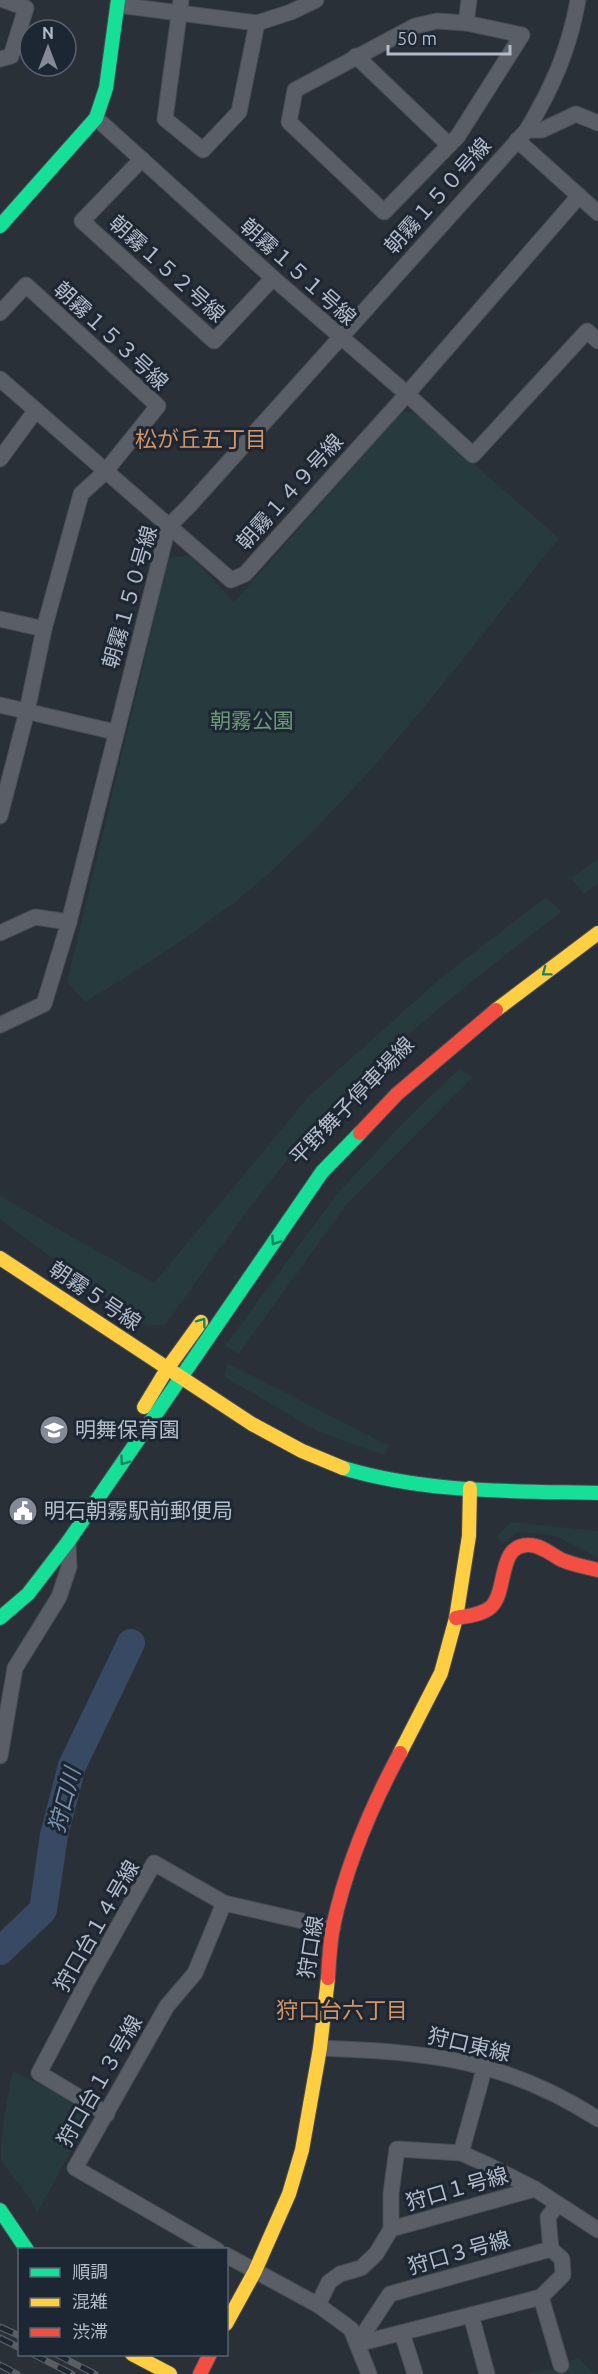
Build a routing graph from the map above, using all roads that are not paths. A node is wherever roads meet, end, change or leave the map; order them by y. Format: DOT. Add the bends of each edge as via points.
graph roads {
  1 [pos="4,0"];
  2 [pos="316,0"];
  3 [pos="469,0"];
  4 [pos="578,0"];
  5 [pos="118,3"];
  6 [pos="180,7"];
  7 [pos="256,23"];
  8 [pos="466,23"];
  9 [pos="356,56"];
  10 [pos="0,59"];
  11 [pos="96,118"];
  12 [pos="598,123"];
  13 [pos="522,135"];
  14 [pos="450,146"];
  15 [pos="142,159"];
  16 [pos="579,196"];
  17 [pos="598,213"];
  18 [pos="0,226"];
  19 [pos="273,279"];
  20 [pos="0,313"];
  21 [pos="339,337"];
  22 [pos="598,340"];
  23 [pos="0,379"];
  24 [pos="407,394"];
  25 [pos="36,410"];
  26 [pos="0,459"];
  27 [pos="105,472"];
  28 [pos="168,527"];
  29 [pos="0,619"];
  30 [pos="44,629"];
  31 [pos="0,705"];
  32 [pos="27,711"];
  33 [pos="115,732"];
  34 [pos="2,793"];
  35 [pos="0,816"];
  36 [pos="69,922"];
  37 [pos="595,927"];
  38 [pos="0,933"];
  39 [pos="0,1025"];
  40 [pos="0,1258"];
  41 [pos="167,1369"];
  42 [pos="181,1378"];
  43 [pos="470,1488"];
  44 [pos="598,1493"];
  45 [pos="68,1542"];
  46 [pos="598,1570"];
  47 [pos="0,1600"];
  48 [pos="0,1618"];
  49 [pos="456,1618"];
  50 [pos="0,1756"];
  51 [pos="224,1904"];
  52 [pos="333,1928"];
  53 [pos="321,2048"];
  54 [pos="485,2066"];
  55 [pos="107,2114"];
  56 [pos="598,2119"];
  57 [pos="461,2153"];
  58 [pos="535,2189"];
  59 [pos="558,2204"];
  60 [pos="0,2210"];
  61 [pos="391,2229"];
  62 [pos="598,2230"];
  63 [pos="26,2248"];
  64 [pos="214,2248"];
  65 [pos="551,2249"];
  66 [pos="228,2256"];
  67 [pos="255,2271"];
  68 [pos="541,2297"];
  69 [pos="318,2305"];
  70 [pos="471,2315"];
  71 [pos="228,2320"];
  72 [pos="402,2332"];
  73 [pos="357,2344"];
  74 [pos="134,2356"];
  75 [pos="209,2356"];
  76 [pos="561,2365"];
  77 [pos="170,2374"];
  78 [pos="200,2374"];
  79 [pos="369,2374"];
  80 [pos="415,2374"];
  81 [pos="488,2374"];
  1 -- 10 [label="street" via="26,8 11,56"];
  2 -- 7 [label="street"];
  3 -- 8 [label="street"];
  4 -- 13 [label="street, 朝霧１５０号線" via="555,82"];
  5 -- 6 [label="street"];
  5 -- 11 [label="street" via="106,88"];
  6 -- 7 [label="street"];
  6 -- 7 [label="street" via="165,119 203,150 239,112"];
  8 -- 9 [label="street" via="437,21 415,26"];
  8 -- 14 [label="street" via="522,35"];
  9 -- 14 [label="street"];
  9 -- 14 [label="street" via="295,90 289,122 384,212"];
  11 -- 15 [label="street, 朝霧１５１号線"];
  11 -- 18 [label="street"];
  12 -- 13 [label="street" via="576,114"];
  13 -- 16 [label="street"];
  13 -- 21 [label="street, 朝霧１５０号線"];
  15 -- 19 [label="street, 朝霧１５１号線"];
  15 -- 19 [label="street, 朝霧１５２号線" via="82,221 214,341"];
  16 -- 17 [label="street"];
  16 -- 24 [label="street, 朝霧１４９号線"];
  19 -- 21 [label="street, 朝霧１５１号線"];
  20 -- 27 [label="street, 朝霧１５３号線" via="26,285 158,406"];
  21 -- 24 [label="street, 朝霧１５１号線"];
  21 -- 28 [label="street, 朝霧１５０号線"];
  22 -- 24 [label="street, 朝霧１５１号線" via="587,331 473,455"];
  23 -- 25 [label="street, 朝霧１４９号線"];
  24 -- 28 [label="street, 朝霧１４９号線" via="245,573 231,580"];
  25 -- 26 [label="street"];
  25 -- 27 [label="street, 朝霧１４９号線"];
  27 -- 28 [label="street, 朝霧１４９号線"];
  27 -- 30 [label="street, 朝霧１５３号線" via="81,494"];
  28 -- 33 [label="street, 朝霧１５０号線"];
  29 -- 30 [label="street"];
  30 -- 32 [label="street, 朝霧１５３号線"];
  31 -- 32 [label="street"];
  32 -- 33 [label="street"];
  32 -- 34 [label="street, 朝霧１５３号線"];
  33 -- 36 [label="street, 朝霧１５０号線"];
  34 -- 35 [label="street, 朝霧１５３号線"];
  36 -- 38 [label="street" via="35,917"];
  36 -- 39 [label="street, 朝霧１５０号線" via="44,1004"];
  41 -- 37 [label="street, 平野舞子停車場線, one-way" via="314,1166 452,1030"];
  37 -- 42 [label="street, 平野舞子停車場線, one-way" via="406,1086 322,1172"];
  40 -- 41 [label="street, 朝霧５号線"];
  41 -- 42 [label="street"];
  41 -- 47 [label="street, 平野舞子停車場線" via="62,1527 19,1585"];
  42 -- 43 [label="street" via="293,1448 335,1465 408,1483"];
  42 -- 45 [label="street, 平野舞子停車場線, one-way"];
  43 -- 44 [label="street"];
  43 -- 49 [label="street" via="469,1536"];
  45 -- 48 [label="street, 平野舞子停車場線" via="28,1594"];
  45 -- 50 [label="street" via="69,1567 59,1598 15,1668"];
  46 -- 49 [label="street" via="563,1560 538,1547 517,1547 507,1557 502,1590 491,1607 480,1614"];
  49 -- 52 [label="street, 狩口線" via="441,1673 375,1800"];
  51 -- 52 [label="street, 狩口台１４号線"];
  51 -- 55 [label="street, 狩口台１３号線" via="195,1972 167,2006"];
  51 -- 55 [label="street, 狩口台１４号線" via="154,1863 88,1980 39,2073"];
  52 -- 53 [label="street, 狩口線"];
  53 -- 54 [label="street, 狩口東線" via="434,2056"];
  53 -- 67 [label="street, 狩口線" via="303,2150 289,2194"];
  54 -- 56 [label="street, 狩口東線" via="523,2079"];
  54 -- 57 [label="street"];
  55 -- 64 [label="street, 狩口台１３号線" via="75,2168"];
  57 -- 58 [label="street"];
  57 -- 61 [label="street" via="397,2149"];
  58 -- 59 [label="street"];
  58 -- 61 [label="street, 狩口１号線"];
  59 -- 62 [label="street"];
  59 -- 65 [label="street" via="548,2217"];
  60 -- 63 [label="street"];
  61 -- 69 [label="street, 狩口３号線" via="376,2254 361,2268 329,2282"];
  65 -- 68 [label="street" via="562,2259 563,2275"];
  65 -- 73 [label="street, 狩口３号線" via="390,2294"];
  66 -- 67 [label="street"];
  67 -- 69 [label="street"];
  67 -- 71 [label="street, 狩口線"];
  68 -- 70 [label="street"];
  68 -- 76 [label="street"];
  69 -- 73 [label="street" via="351,2329"];
  70 -- 72 [label="street"];
  70 -- 81 [label="street"];
  72 -- 73 [label="street"];
  72 -- 80 [label="street"];
  73 -- 79 [label="street"];
  74 -- 77 [label="street"];
  75 -- 78 [label="street"];
}
